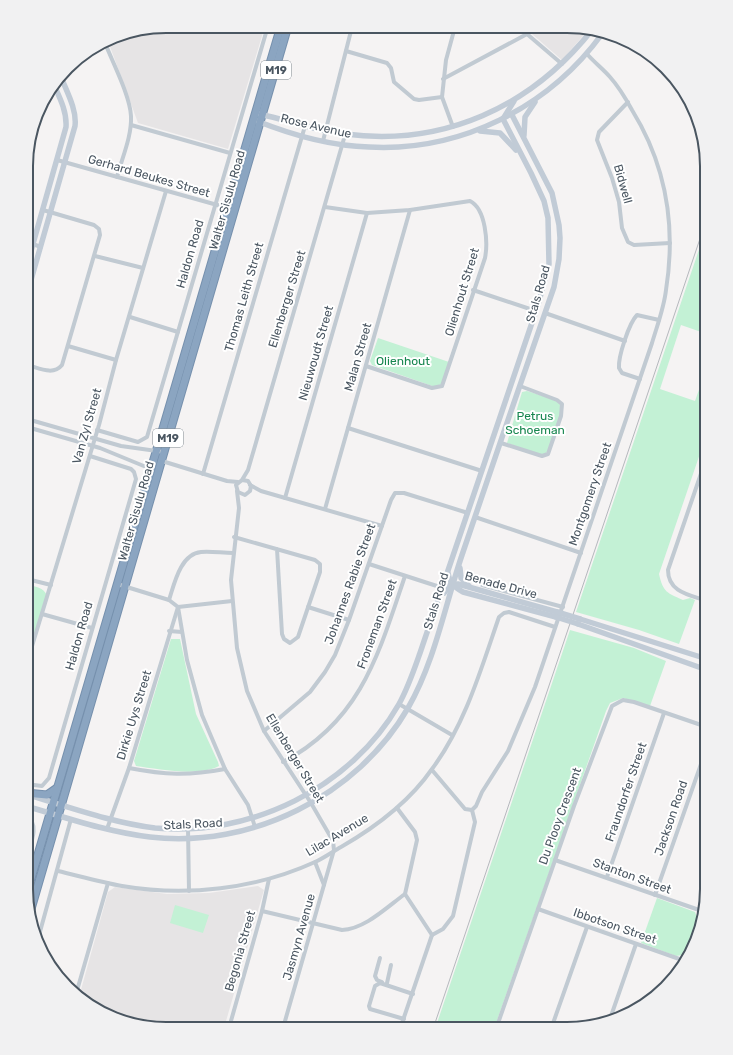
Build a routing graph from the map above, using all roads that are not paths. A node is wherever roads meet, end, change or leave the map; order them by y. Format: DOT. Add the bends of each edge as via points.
graph roads {
  1 [pos="266,33"];
  2 [pos="281,33"];
  3 [pos="285,33"];
  4 [pos="350,33"];
  5 [pos="453,33"];
  6 [pos="527,34"];
  7 [pos="588,35"];
  8 [pos="599,38"];
  9 [pos="583,42"];
  10 [pos="107,47"];
  11 [pos="592,48"];
  12 [pos="575,50"];
  13 [pos="346,51"];
  14 [pos="585,55"];
  15 [pos="567,59"];
  16 [pos="275,60"];
  17 [pos="560,66"];
  18 [pos="575,66"];
  19 [pos="566,75"];
  20 [pos="443,79"];
  21 [pos="62,83"];
  22 [pos="56,91"];
  23 [pos="541,95"];
  24 [pos="442,97"];
  25 [pos="515,99"];
  26 [pos="628,102"];
  27 [pos="490,113"];
  28 [pos="509,114"];
  29 [pos="258,118"];
  30 [pos="503,119"];
  31 [pos="131,125"];
  32 [pos="305,126"];
  33 [pos="453,127"];
  34 [pos="325,131"];
  35 [pos="478,131"];
  36 [pos="345,135"];
  37 [pos="302,136"];
  38 [pos="323,141"];
  39 [pos="525,141"];
  40 [pos="343,145"];
  41 [pos="230,153"];
  42 [pos="522,156"];
  43 [pos="242,157"];
  44 [pos="57,160"];
  45 [pos="250,160"];
  46 [pos="66,162"];
  47 [pos="117,177"];
  48 [pos="166,191"];
  49 [pos="216,205"];
  50 [pos="326,207"];
  51 [pos="227,208"];
  52 [pos="43,210"];
  53 [pos="235,210"];
  54 [pos="410,210"];
  55 [pos="52,213"];
  56 [pos="367,213"];
  57 [pos="559,225"];
  58 [pos="549,226"];
  59 [pos="33,235"];
  60 [pos="670,243"];
  61 [pos="33,244"];
  62 [pos="41,247"];
  63 [pos="95,256"];
  64 [pos="210,265"];
  65 [pos="143,268"];
  66 [pos="218,268"];
  67 [pos="33,274"];
  68 [pos="474,290"];
  69 [pos="197,310"];
  70 [pos="536,311"];
  71 [pos="205,312"];
  72 [pos="545,313"];
  73 [pos="130,317"];
  74 [pos="658,320"];
  75 [pos="178,332"];
  76 [pos="625,341"];
  77 [pos="68,346"];
  78 [pos="184,353"];
  79 [pos="193,355"];
  80 [pos="116,360"];
  81 [pos="366,366"];
  82 [pos="33,367"];
  83 [pos="640,379"];
  84 [pos="513,380"];
  85 [pos="521,384"];
  86 [pos="509,390"];
  87 [pos="518,392"];
  88 [pos="168,407"];
  89 [pos="177,409"];
  90 [pos="33,421"];
  91 [pos="348,428"];
  92 [pos="33,429"];
  93 [pos="97,430"];
  94 [pos="494,435"];
  95 [pos="95,438"];
  96 [pos="501,443"];
  97 [pos="92,446"];
  98 [pos="490,446"];
  99 [pos="156,450"];
  100 [pos="164,452"];
  101 [pos="90,456"];
  102 [pos="162,461"];
  103 [pos="484,465"];
  104 [pos="492,468"];
  105 [pos="150,469"];
  106 [pos="248,470"];
  107 [pos="159,471"];
  108 [pos="203,474"];
  109 [pos="481,474"];
  110 [pos="700,476"];
  111 [pos="242,480"];
  112 [pos="488,480"];
  113 [pos="227,481"];
  114 [pos="238,482"];
  115 [pos="250,483"];
  116 [pos="237,490"];
  117 [pos="261,491"];
  118 [pos="248,493"];
  119 [pos="142,498"];
  120 [pos="285,498"];
  121 [pos="150,500"];
  122 [pos="470,507"];
  123 [pos="239,508"];
  124 [pos="325,509"];
  125 [pos="478,510"];
  126 [pos="468,513"];
  127 [pos="465,520"];
  128 [pos="474,520"];
  129 [pos="382,526"];
  130 [pos="234,537"];
  131 [pos="128,547"];
  132 [pos="277,549"];
  133 [pos="136,550"];
  134 [pos="233,553"];
  135 [pos="581,553"];
  136 [pos="462,556"];
  137 [pos="369,564"];
  138 [pos="448,570"];
  139 [pos="405,576"];
  140 [pos="33,581"];
  141 [pos="117,584"];
  142 [pos="51,585"];
  143 [pos="453,585"];
  144 [pos="125,586"];
  145 [pos="481,587"];
  146 [pos="443,588"];
  147 [pos="463,592"];
  148 [pos="700,599"];
  149 [pos="169,600"];
  150 [pos="232,601"];
  151 [pos="446,606"];
  152 [pos="178,607"];
  153 [pos="308,607"];
  154 [pos="563,607"];
  155 [pos="42,614"];
  156 [pos="556,615"];
  157 [pos="349,620"];
  158 [pos="579,621"];
  159 [pos="431,623"];
  160 [pos="555,627"];
  161 [pos="92,628"];
  162 [pos="169,631"];
  163 [pos="182,632"];
  164 [pos="33,642"];
  165 [pos="100,643"];
  166 [pos="108,645"];
  167 [pos="683,650"];
  168 [pos="700,656"];
  169 [pos="680,660"];
  170 [pos="700,667"];
  171 [pos="88,700"];
  172 [pos="399,704"];
  173 [pos="407,709"];
  174 [pos="664,714"];
  175 [pos="700,725"];
  176 [pos="264,731"];
  177 [pos="452,735"];
  178 [pos="76,739"];
  179 [pos="283,762"];
  180 [pos="700,767"];
  181 [pos="129,768"];
  182 [pos="225,769"];
  183 [pos="432,770"];
  184 [pos="33,785"];
  185 [pos="58,787"];
  186 [pos="33,794"];
  187 [pos="33,795"];
  188 [pos="306,795"];
  189 [pos="53,802"];
  190 [pos="311,803"];
  191 [pos="61,805"];
  192 [pos="33,808"];
  193 [pos="397,808"];
  194 [pos="472,810"];
  195 [pos="50,813"];
  196 [pos="58,815"];
  197 [pos="252,817"];
  198 [pos="71,819"];
  199 [pos="111,819"];
  200 [pos="33,822"];
  201 [pos="255,827"];
  202 [pos="188,828"];
  203 [pos="108,829"];
  204 [pos="33,834"];
  205 [pos="188,838"];
  206 [pos="334,850"];
  207 [pos="555,860"];
  208 [pos="315,862"];
  209 [pos="33,871"];
  210 [pos="58,871"];
  211 [pos="607,877"];
  212 [pos="269,879"];
  213 [pos="108,883"];
  214 [pos="325,886"];
  215 [pos="189,891"];
  216 [pos="405,894"];
  217 [pos="655,895"];
  218 [pos="34,900"];
  219 [pos="538,909"];
  220 [pos="698,910"];
  221 [pos="262,911"];
  222 [pos="314,923"];
  223 [pos="587,927"];
  224 [pos="40,932"];
  225 [pos="432,935"];
  226 [pos="636,944"];
  227 [pos="380,958"];
  228 [pos="680,959"];
  229 [pos="391,965"];
  230 [pos="387,983"];
  231 [pos="78,988"];
  232 [pos="413,993"];
  233 [pos="612,1014"];
  234 [pos="404,1019"];
  235 [pos="230,1022"];
  236 [pos="285,1022"];
  237 [pos="403,1022"];
  238 [pos="498,1022"];
  239 [pos="553,1022"];
  1 -- 41 [label="street, Haldon Road"];
  2 -- 16 [label="highway, Walter Sisulu Road / M19"];
  3 -- 16 [label="highway, Walter Sisulu Road / M19"];
  4 -- 13 [label="street"];
  5 -- 20 [label="street"];
  6 -- 17 [label="street"];
  6 -- 20 [label="street"];
  7 -- 9 [label="street, Rose Avenue"];
  8 -- 11 [label="street, Rose Avenue"];
  9 -- 11 [label="street"];
  9 -- 12 [label="street, Rose Avenue"];
  10 -- 31 [label="street" via="128,103"];
  11 -- 14 [label="street, Rose Avenue"];
  12 -- 14 [label="street"];
  12 -- 15 [label="street, Rose Avenue"];
  13 -- 24 [label="street" via="387,63 391,68 394,82 414,99"];
  13 -- 34 [label="street"];
  14 -- 18 [label="street, Rose Avenue"];
  14 -- 26 [label="street, Montgomery Street" via="611,78"];
  15 -- 17 [label="street, Rose Avenue"];
  15 -- 18 [label="street"];
  16 -- 29 [label="highway, Walter Sisulu Road / M19"];
  17 -- 19 [label="street"];
  17 -- 25 [label="street, Rose Avenue"];
  18 -- 19 [label="street, Rose Avenue"];
  19 -- 23 [label="street, Rose Avenue"];
  20 -- 24 [label="street"];
  21 -- 46 [label="street" via="76,118"];
  22 -- 44 [label="street" via="67,120"];
  23 -- 28 [label="street, Rose Avenue"];
  23 -- 39 [label="street" via="525,117"];
  24 -- 33 [label="street"];
  25 -- 27 [label="street, Rose Avenue"];
  25 -- 28 [label="street"];
  26 -- 60 [label="street, Montgomery Street" via="646,132 657,160 668,201"];
  26 -- 60 [label="street, Bidwell" via="599,132 597,140 619,202 624,235 628,242 634,245"];
  27 -- 28 [label="street"];
  27 -- 33 [label="street, Rose Avenue"];
  28 -- 30 [label="street, Rose Avenue"];
  28 -- 39 [label="street, Stals Road"];
  29 -- 32 [label="street, Rose Avenue"];
  29 -- 37 [label="street, Rose Avenue"];
  29 -- 43 [label="highway, Walter Sisulu Road / M19"];
  29 -- 45 [label="highway, Walter Sisulu Road / M19"];
  30 -- 35 [label="street, Rose Avenue"];
  30 -- 42 [label="street, Stals Road"];
  31 -- 41 [label="street"];
  31 -- 47 [label="street"];
  32 -- 34 [label="street, Rose Avenue"];
  32 -- 37 [label="street, Thomas Leith Street"];
  33 -- 36 [label="street, Rose Avenue" via="396,137"];
  34 -- 36 [label="street, Rose Avenue"];
  34 -- 38 [label="street"];
  35 -- 40 [label="street, Rose Avenue" via="418,145"];
  35 -- 42 [label="street" via="503,135"];
  36 -- 40 [label="street, Ellenberger Street"];
  37 -- 38 [label="street, Rose Avenue"];
  37 -- 108 [label="street, Thomas Leith Street"];
  38 -- 40 [label="street, Rose Avenue"];
  39 -- 57 [label="street, Stals Road" via="552,193"];
  40 -- 50 [label="street, Ellenberger Street"];
  41 -- 49 [label="street, Haldon Road"];
  42 -- 58 [label="street, Stals Road" via="544,201"];
  43 -- 45 [label="highway"];
  43 -- 51 [label="highway, Walter Sisulu Road / M19"];
  44 -- 46 [label="street, Gerhard Beukes Street"];
  44 -- 52 [label="street"];
  45 -- 53 [label="highway, Walter Sisulu Road / M19"];
  46 -- 47 [label="street, Gerhard Beukes Street"];
  46 -- 55 [label="street"];
  47 -- 48 [label="street, Gerhard Beukes Street"];
  48 -- 49 [label="street, Gerhard Beukes Street"];
  48 -- 65 [label="street, Van Zyl Street"];
  49 -- 51 [label="street, Gerhard Beukes Street"];
  49 -- 75 [label="street, Haldon Road"];
  50 -- 56 [label="street, Olienhout Street"];
  50 -- 106 [label="street, Ellenberger Street"];
  51 -- 53 [label="street, Gerhard Beukes Street"];
  51 -- 64 [label="highway, Walter Sisulu Road / M19"];
  52 -- 55 [label="street"];
  52 -- 59 [label="street"];
  53 -- 66 [label="highway, Walter Sisulu Road / M19"];
  54 -- 56 [label="street, Olienhout Street"];
  54 -- 68 [label="street, Olienhout Street" via="466,201 476,204 485,226 486,247"];
  54 -- 81 [label="street, Malan Street"];
  55 -- 62 [label="street"];
  55 -- 63 [label="street" via="97,226 100,235"];
  56 -- 120 [label="street, Nieuwoudt Street"];
  57 -- 58 [label="street"];
  57 -- 72 [label="street, Stals Road" via="559,259 554,288"];
  58 -- 70 [label="street, Stals Road" via="549,264"];
  60 -- 74 [label="street, Montgomery Street" via="666,291"];
  61 -- 62 [label="street"];
  62 -- 67 [label="street"];
  63 -- 65 [label="street"];
  63 -- 77 [label="street"];
  64 -- 66 [label="highway"];
  64 -- 69 [label="highway, Walter Sisulu Road / M19"];
  65 -- 73 [label="street, Van Zyl Street"];
  66 -- 71 [label="highway, Walter Sisulu Road / M19"];
  68 -- 70 [label="street"];
  68 -- 81 [label="street, Olienhout Street" via="442,386 432,388"];
  69 -- 71 [label="highway"];
  69 -- 78 [label="highway, Walter Sisulu Road / M19"];
  70 -- 72 [label="street"];
  70 -- 72 [label="street"];
  70 -- 84 [label="street, Stals Road"];
  71 -- 79 [label="highway, Walter Sisulu Road / M19"];
  72 -- 76 [label="street"];
  72 -- 85 [label="street, Stals Road"];
  73 -- 75 [label="street"];
  73 -- 80 [label="street, Van Zyl Street"];
  74 -- 76 [label="street" via="637,315"];
  74 -- 83 [label="street, Montgomery Street"];
  75 -- 93 [label="street, Haldon Road" via="147,437 138,442"];
  76 -- 83 [label="street" via="618,368 622,373"];
  77 -- 80 [label="street"];
  77 -- 82 [label="street" via="64,362 55,371"];
  78 -- 79 [label="highway"];
  78 -- 88 [label="highway, Walter Sisulu Road / M19"];
  79 -- 89 [label="highway, Walter Sisulu Road / M19"];
  80 -- 93 [label="street, Van Zyl Street"];
  81 -- 91 [label="street, Malan Street"];
  83 -- 135 [label="street, Montgomery Street"];
  84 -- 85 [label="street"];
  84 -- 86 [label="street, Stals Road"];
  85 -- 87 [label="street, Stals Road"];
  85 -- 96 [label="street" via="562,404 561,416 548,454 542,456"];
  86 -- 87 [label="street"];
  86 -- 94 [label="street, Stals Road"];
  87 -- 96 [label="street, Stals Road"];
  88 -- 89 [label="highway"];
  88 -- 99 [label="highway, Walter Sisulu Road / M19"];
  89 -- 100 [label="highway, Walter Sisulu Road / M19"];
  90 -- 95 [label="street"];
  91 -- 109 [label="street"];
  91 -- 124 [label="street, Malan Street"];
  92 -- 97 [label="street"];
  93 -- 95 [label="street, Van Zyl Street"];
  94 -- 96 [label="street"];
  94 -- 98 [label="street, Stals Road"];
  95 -- 97 [label="street, Van Zyl Street"];
  95 -- 99 [label="street" via="121,446"];
  96 -- 98 [label="street"];
  96 -- 104 [label="street, Stals Road"];
  97 -- 101 [label="street, Van Zyl Street"];
  97 -- 105 [label="street"];
  98 -- 103 [label="street, Stals Road"];
  99 -- 100 [label="street"];
  99 -- 105 [label="highway, Walter Sisulu Road / M19"];
  100 -- 102 [label="highway, Walter Sisulu Road / M19"];
  101 -- 142 [label="street, Van Zyl Street"];
  101 -- 161 [label="street, Haldon Road" via="131,469 136,475"];
  102 -- 107 [label="highway, Walter Sisulu Road / M19"];
  102 -- 108 [label="street"];
  103 -- 104 [label="street"];
  103 -- 109 [label="street, Stals Road"];
  104 -- 112 [label="street, Stals Road"];
  105 -- 107 [label="street"];
  105 -- 119 [label="highway, Walter Sisulu Road / M19"];
  106 -- 111 [label="street, Ellenberger Street"];
  106 -- 115 [label="street, Ellenberger Street"];
  107 -- 121 [label="highway, Walter Sisulu Road / M19"];
  108 -- 113 [label="street"];
  109 -- 112 [label="street"];
  109 -- 122 [label="street, Stals Road"];
  110 -- 148 [label="street" via="668,570 669,581 676,590"];
  111 -- 114 [label="street"];
  111 -- 115 [label="street"];
  112 -- 125 [label="street, Stals Road"];
  113 -- 114 [label="street"];
  113 -- 116 [label="street"];
  114 -- 116 [label="street"];
  115 -- 117 [label="street"];
  115 -- 118 [label="street"];
  116 -- 118 [label="street" via="241,494"];
  116 -- 123 [label="street, Ellenberger Street"];
  117 -- 118 [label="street"];
  117 -- 120 [label="street"];
  118 -- 123 [label="street, Ellenberger Street"];
  119 -- 121 [label="highway"];
  119 -- 131 [label="highway, Walter Sisulu Road / M19"];
  120 -- 124 [label="street"];
  121 -- 133 [label="highway, Walter Sisulu Road / M19"];
  122 -- 125 [label="street"];
  122 -- 126 [label="street, Stals Road"];
  123 -- 130 [label="street, Ellenberger Street"];
  124 -- 129 [label="street"];
  125 -- 128 [label="street, Stals Road"];
  126 -- 127 [label="street, Stals Road"];
  126 -- 129 [label="street, Johannes Rabie Street" via="398,493 393,496"];
  127 -- 128 [label="street"];
  127 -- 138 [label="street, Stals Road"];
  128 -- 135 [label="street"];
  128 -- 136 [label="street, Stals Road"];
  129 -- 137 [label="street, Johannes Rabie Street"];
  130 -- 132 [label="street"];
  130 -- 134 [label="street, Ellenberger Street"];
  131 -- 133 [label="highway"];
  131 -- 141 [label="highway, Walter Sisulu Road / M19"];
  132 -- 153 [label="street" via="315,560 320,564 320,572"];
  132 -- 153 [label="street" via="282,634 286,642 290,643 298,637"];
  133 -- 144 [label="highway, Walter Sisulu Road / M19"];
  134 -- 149 [label="street" via="199,552 189,558 178,573"];
  134 -- 150 [label="street, Ellenberger Street"];
  135 -- 154 [label="street, Montgomery Street"];
  136 -- 143 [label="street, Stals Road"];
  136 -- 145 [label="street" via="461,578 470,586"];
  137 -- 139 [label="street"];
  137 -- 157 [label="street, Johannes Rabie Street"];
  138 -- 143 [label="street" via="448,577"];
  138 -- 146 [label="street, Stals Road"];
  139 -- 146 [label="street"];
  139 -- 179 [label="street, Froneman Street" via="380,651 355,698 318,738"];
  140 -- 142 [label="street"];
  141 -- 144 [label="street"];
  141 -- 165 [label="highway, Walter Sisulu Road / M19"];
  142 -- 155 [label="street, Van Zyl Street"];
  143 -- 145 [label="street, Benade Drive"];
  143 -- 147 [label="street, Benade Drive"];
  143 -- 151 [label="street, Stals Road"];
  143 -- 159 [label="street" via="446,588"];
  144 -- 149 [label="street"];
  144 -- 166 [label="highway, Walter Sisulu Road / M19"];
  145 -- 154 [label="street"];
  145 -- 156 [label="street, Benade Drive"];
  146 -- 159 [label="street, Stals Road"];
  147 -- 151 [label="street" via="454,594"];
  147 -- 156 [label="street, Benade Drive"];
  149 -- 152 [label="street"];
  150 -- 152 [label="street"];
  150 -- 176 [label="street, Ellenberger Street" via="237,648 243,674"];
  151 -- 173 [label="street, Stals Road" via="426,669"];
  152 -- 162 [label="street, Dirkie Uys Street"];
  152 -- 163 [label="street"];
  153 -- 157 [label="street"];
  154 -- 160 [label="street, Montgomery Street"];
  155 -- 161 [label="street"];
  155 -- 164 [label="street, Van Zyl Street"];
  156 -- 158 [label="street, Benade Drive, bridge"];
  157 -- 176 [label="street, Johannes Rabie Street" via="335,654 316,684 301,701"];
  158 -- 167 [label="street, Benade Drive"];
  158 -- 169 [label="street, Benade Drive"];
  159 -- 172 [label="street, Stals Road" via="412,677"];
  160 -- 177 [label="street, Lilac Avenue" via="509,612 499,618 466,708"];
  160 -- 194 [label="street, Montgomery Street" via="535,687 508,751"];
  161 -- 184 [label="street, Haldon Road" via="49,778 42,786"];
  162 -- 163 [label="street"];
  162 -- 181 [label="street, Dirkie Uys Street"];
  163 -- 182 [label="street" via="202,715"];
  165 -- 166 [label="highway"];
  165 -- 171 [label="highway, Walter Sisulu Road / M19"];
  166 -- 171 [label="highway, Walter Sisulu Road / M19"];
  167 -- 168 [label="street, Benade Drive"];
  167 -- 169 [label="street"];
  169 -- 170 [label="street, Benade Drive"];
  171 -- 178 [label="highway, Walter Sisulu Road / M19"];
  172 -- 173 [label="street"];
  172 -- 188 [label="street, Stals Road" via="359,754 333,777"];
  173 -- 177 [label="street"];
  173 -- 190 [label="street, Stals Road" via="388,736 360,767 343,783"];
  174 -- 175 [label="street, Du Plooy Crescent"];
  174 -- 207 [label="street, Du Plooy Crescent" via="628,701 618,702 612,706"];
  174 -- 211 [label="street, Fraundorfer Street"];
  176 -- 179 [label="street, Ellenberger Street"];
  177 -- 183 [label="street, Lilac Avenue"];
  178 -- 185 [label="highway, Walter Sisulu Road / M19"];
  178 -- 191 [label="highway, Walter Sisulu Road / M19"];
  179 -- 188 [label="street, Ellenberger Street"];
  180 -- 217 [label="street, Jackson Road"];
  181 -- 182 [label="street" via="173,775 200,774"];
  181 -- 199 [label="street, Dirkie Uys Street"];
  182 -- 197 [label="street" via="248,805"];
  183 -- 193 [label="street, Lilac Avenue"];
  183 -- 194 [label="street" via="465,809"];
  185 -- 186 [label="highway" via="49,795"];
  185 -- 189 [label="highway, Walter Sisulu Road / M19"];
  187 -- 189 [label="street, Stals Road"];
  188 -- 190 [label="street, Ellenberger Street"];
  188 -- 197 [label="street, Stals Road" via="267,814"];
  189 -- 191 [label="street, Stals Road"];
  189 -- 195 [label="highway, Walter Sisulu Road / M19"];
  190 -- 201 [label="street, Stals Road"];
  190 -- 206 [label="street, Ellenberger Street" via="332,841"];
  191 -- 196 [label="highway, Walter Sisulu Road / M19"];
  191 -- 199 [label="street, Stals Road"];
  192 -- 195 [label="street, Stals Road"];
  193 -- 206 [label="street, Lilac Avenue" via="361,836"];
  193 -- 216 [label="street" via="415,832 417,840"];
  194 -- 225 [label="street" via="475,822 453,916 443,929"];
  195 -- 196 [label="street, Stals Road"];
  195 -- 209 [label="highway, Walter Sisulu Road / M19"];
  196 -- 198 [label="street, Stals Road"];
  196 -- 218 [label="highway, Walter Sisulu Road / M19"];
  197 -- 201 [label="street"];
  197 -- 202 [label="street, Stals Road" via="233,823"];
  198 -- 203 [label="street, Stals Road"];
  198 -- 210 [label="street"];
  199 -- 202 [label="street, Stals Road" via="156,828"];
  199 -- 203 [label="street, Dirkie Uys Street"];
  200 -- 204 [label="street"];
  201 -- 205 [label="street, Stals Road" via="219,836"];
  202 -- 205 [label="street"];
  203 -- 205 [label="street, Stals Road" via="151,837"];
  205 -- 215 [label="street"];
  206 -- 208 [label="street, Lilac Avenue"];
  206 -- 214 [label="street, Jasmyn Avenue"];
  207 -- 211 [label="street, Stanton Street"];
  207 -- 219 [label="street, Du Plooy Crescent"];
  208 -- 212 [label="street, Lilac Avenue"];
  208 -- 214 [label="street"];
  210 -- 213 [label="street, Lilac Avenue"];
  210 -- 224 [label="street"];
  211 -- 217 [label="street, Stanton Street"];
  212 -- 215 [label="street, Lilac Avenue"];
  212 -- 221 [label="street, Begonia Street"];
  213 -- 215 [label="street, Lilac Avenue" via="142,889"];
  213 -- 231 [label="street"];
  214 -- 222 [label="street, Jasmyn Avenue"];
  216 -- 222 [label="street" via="353,929 342,930"];
  216 -- 225 [label="street"];
  217 -- 220 [label="street, Stanton Street"];
  219 -- 223 [label="street, Ibbotson Street"];
  219 -- 238 [label="street, Du Plooy Crescent"];
  221 -- 222 [label="street"];
  221 -- 235 [label="street, Begonia Street"];
  222 -- 236 [label="street, Jasmyn Avenue"];
  223 -- 226 [label="street, Ibbotson Street"];
  223 -- 239 [label="street"];
  225 -- 232 [label="street"];
  226 -- 228 [label="street, Ibbotson Street"];
  226 -- 233 [label="street"];
  227 -- 230 [label="street" via="376,979"];
  229 -- 230 [label="street"];
  230 -- 232 [label="street"];
  232 -- 234 [label="street"];
  232 -- 234 [label="street" via="380,983 375,986 370,1009"];
  234 -- 237 [label="street"];
}
